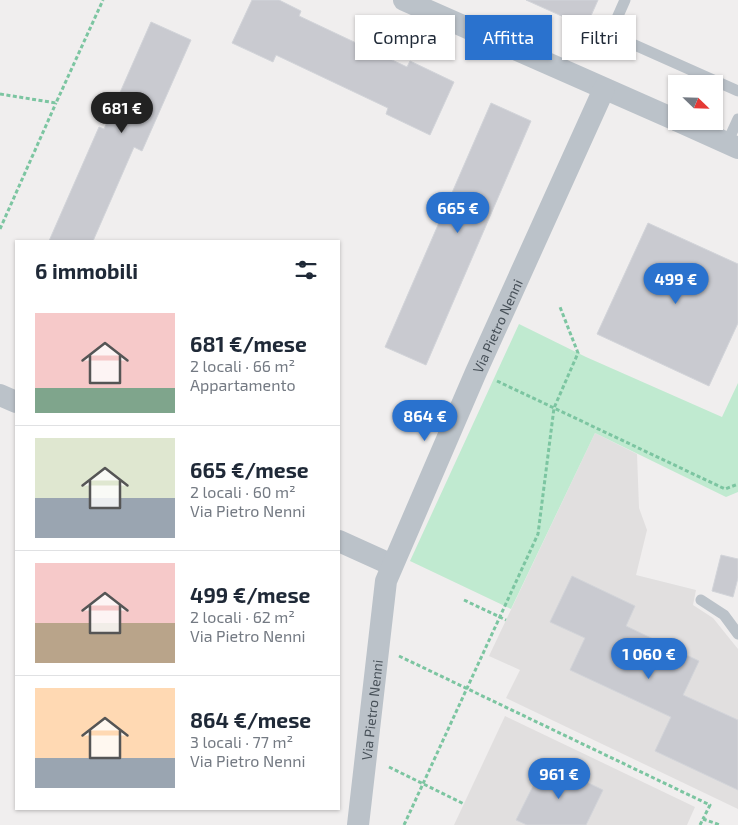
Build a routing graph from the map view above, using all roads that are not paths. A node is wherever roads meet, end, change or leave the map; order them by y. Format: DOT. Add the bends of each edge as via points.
graph roads {
  1 [pos="404,0"];
  2 [pos="625,0"];
  3 [pos="604,89"];
  4 [pos="738,91"];
  5 [pos="668,117"];
  6 [pos="738,119"];
  7 [pos="698,130"];
  8 [pos="733,145"];
  9 [pos="0,395"];
  10 [pos="15,402"];
  11 [pos="340,541"];
  12 [pos="392,565"];
  13 [pos="701,600"];
  14 [pos="738,634"];
  15 [pos="358,825"];
  1 -- 3 [label="street"];
  2 -- 4 [label="lane" via="610,34"];
  3 -- 5 [label="street"];
  3 -- 12 [label="street, Via Pietro Nenni"];
  6 -- 8 [label="lane"];
  7 -- 8 [label="street"];
  9 -- 10 [label="street"];
  11 -- 12 [label="street"];
  12 -- 15 [label="street, Via Pietro Nenni" via="384,588"];
  13 -- 14 [label="lane" via="724,615"];
}
